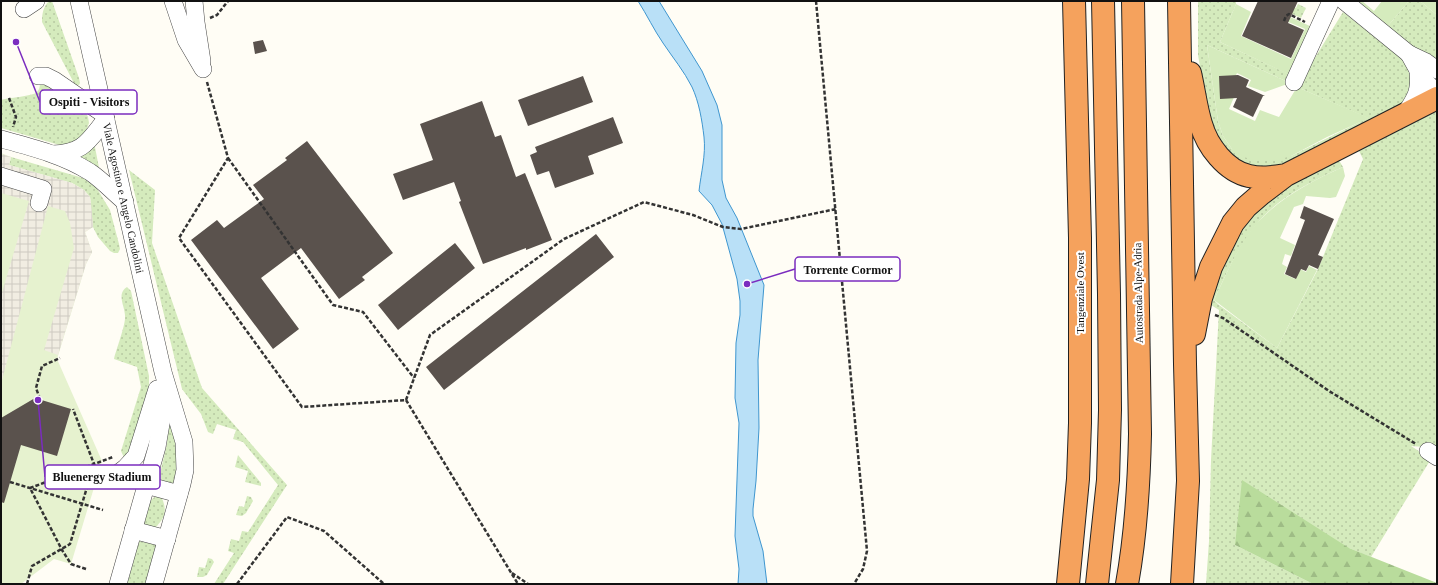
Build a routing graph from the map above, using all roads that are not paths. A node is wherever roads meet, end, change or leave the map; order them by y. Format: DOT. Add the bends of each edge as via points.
graph roads {
  1 [pos="79,1"];
  2 [pos="173,1"];
  3 [pos="194,1"];
  4 [pos="1074,1"];
  5 [pos="1103,1"];
  6 [pos="1133,1"];
  7 [pos="1179,1"];
  8 [pos="1330,1"];
  9 [pos="1344,1"];
  10 [pos="1180,36"];
  11 [pos="1409,54"];
  12 [pos="1437,70"];
  13 [pos="1418,71"];
  14 [pos="38,76"];
  15 [pos="1294,82"];
  16 [pos="1437,93"];
  17 [pos="1437,98"];
  18 [pos="1405,114"];
  19 [pos="106,117"];
  20 [pos="1,139"];
  21 [pos="52,154"];
  22 [pos="1286,175"];
  23 [pos="1,176"];
  24 [pos="125,202"];
  25 [pos="39,204"];
  26 [pos="1185,364"];
  27 [pos="163,372"];
  28 [pos="112,478"];
  29 [pos="146,485"];
  30 [pos="179,494"];
  31 [pos="133,530"];
  32 [pos="167,539"];
  33 [pos="118,584"];
  34 [pos="154,584"];
  35 [pos="1068,584"];
  36 [pos="1096,584"];
  37 [pos="1128,584"];
  38 [pos="1182,584"];
  1 -- 19 [label="street, Viale Agostino e Angelo Candolini"];
  2 -- 3 [label="street" via="186,40 204,69"];
  4 -- 35 [label="highway, Tangenziale Ovest" via="1080,238 1080,423 1078,479"];
  5 -- 36 [label="highway" via="1110,410 1108,480"];
  6 -- 37 [label="highway, Autostrada Alpe-Adria" via="1140,434 1139,486"];
  7 -- 10 [label="highway"];
  8 -- 15 [label="street"];
  9 -- 11 [label="street"];
  10 -- 22 [label="highway" via="1201,125 1208,142 1217,154 1235,170 1248,176 1264,178"];
  10 -- 26 [label="highway"];
  11 -- 12 [label="street"];
  11 -- 13 [label="street"];
  13 -- 16 [label="street"];
  13 -- 18 [label="street" via="1419,84 1415,98"];
  14 -- 19 [label="street" via="54,80"];
  17 -- 18 [label="highway"];
  18 -- 22 [label="highway"];
  19 -- 21 [label="street" via="81,148 63,154"];
  19 -- 24 [label="street, Viale Agostino e Angelo Candolini"];
  20 -- 21 [label="street"];
  21 -- 24 [label="street" via="88,171"];
  22 -- 26 [label="highway" via="1261,194 1233,223 1204,285"];
  23 -- 25 [label="street" via="43,189"];
  24 -- 27 [label="street, Viale Agostino e Angelo Candolini"];
  26 -- 38 [label="highway" via="1188,481"];
  27 -- 28 [label="street" via="136,456"];
  27 -- 29 [label="street, Viale Agostino e Angelo Candolini" via="162,418"];
  27 -- 30 [label="street, Viale Agostino e Angelo Candolini" via="184,442 185,470"];
  29 -- 30 [label="street"];
  29 -- 31 [label="street, Viale Agostino e Angelo Candolini"];
  30 -- 32 [label="street, Viale Agostino e Angelo Candolini"];
  31 -- 32 [label="street"];
  31 -- 33 [label="street, Viale Agostino e Angelo Candolini"];
  32 -- 34 [label="street, Viale Agostino e Angelo Candolini"];
}
